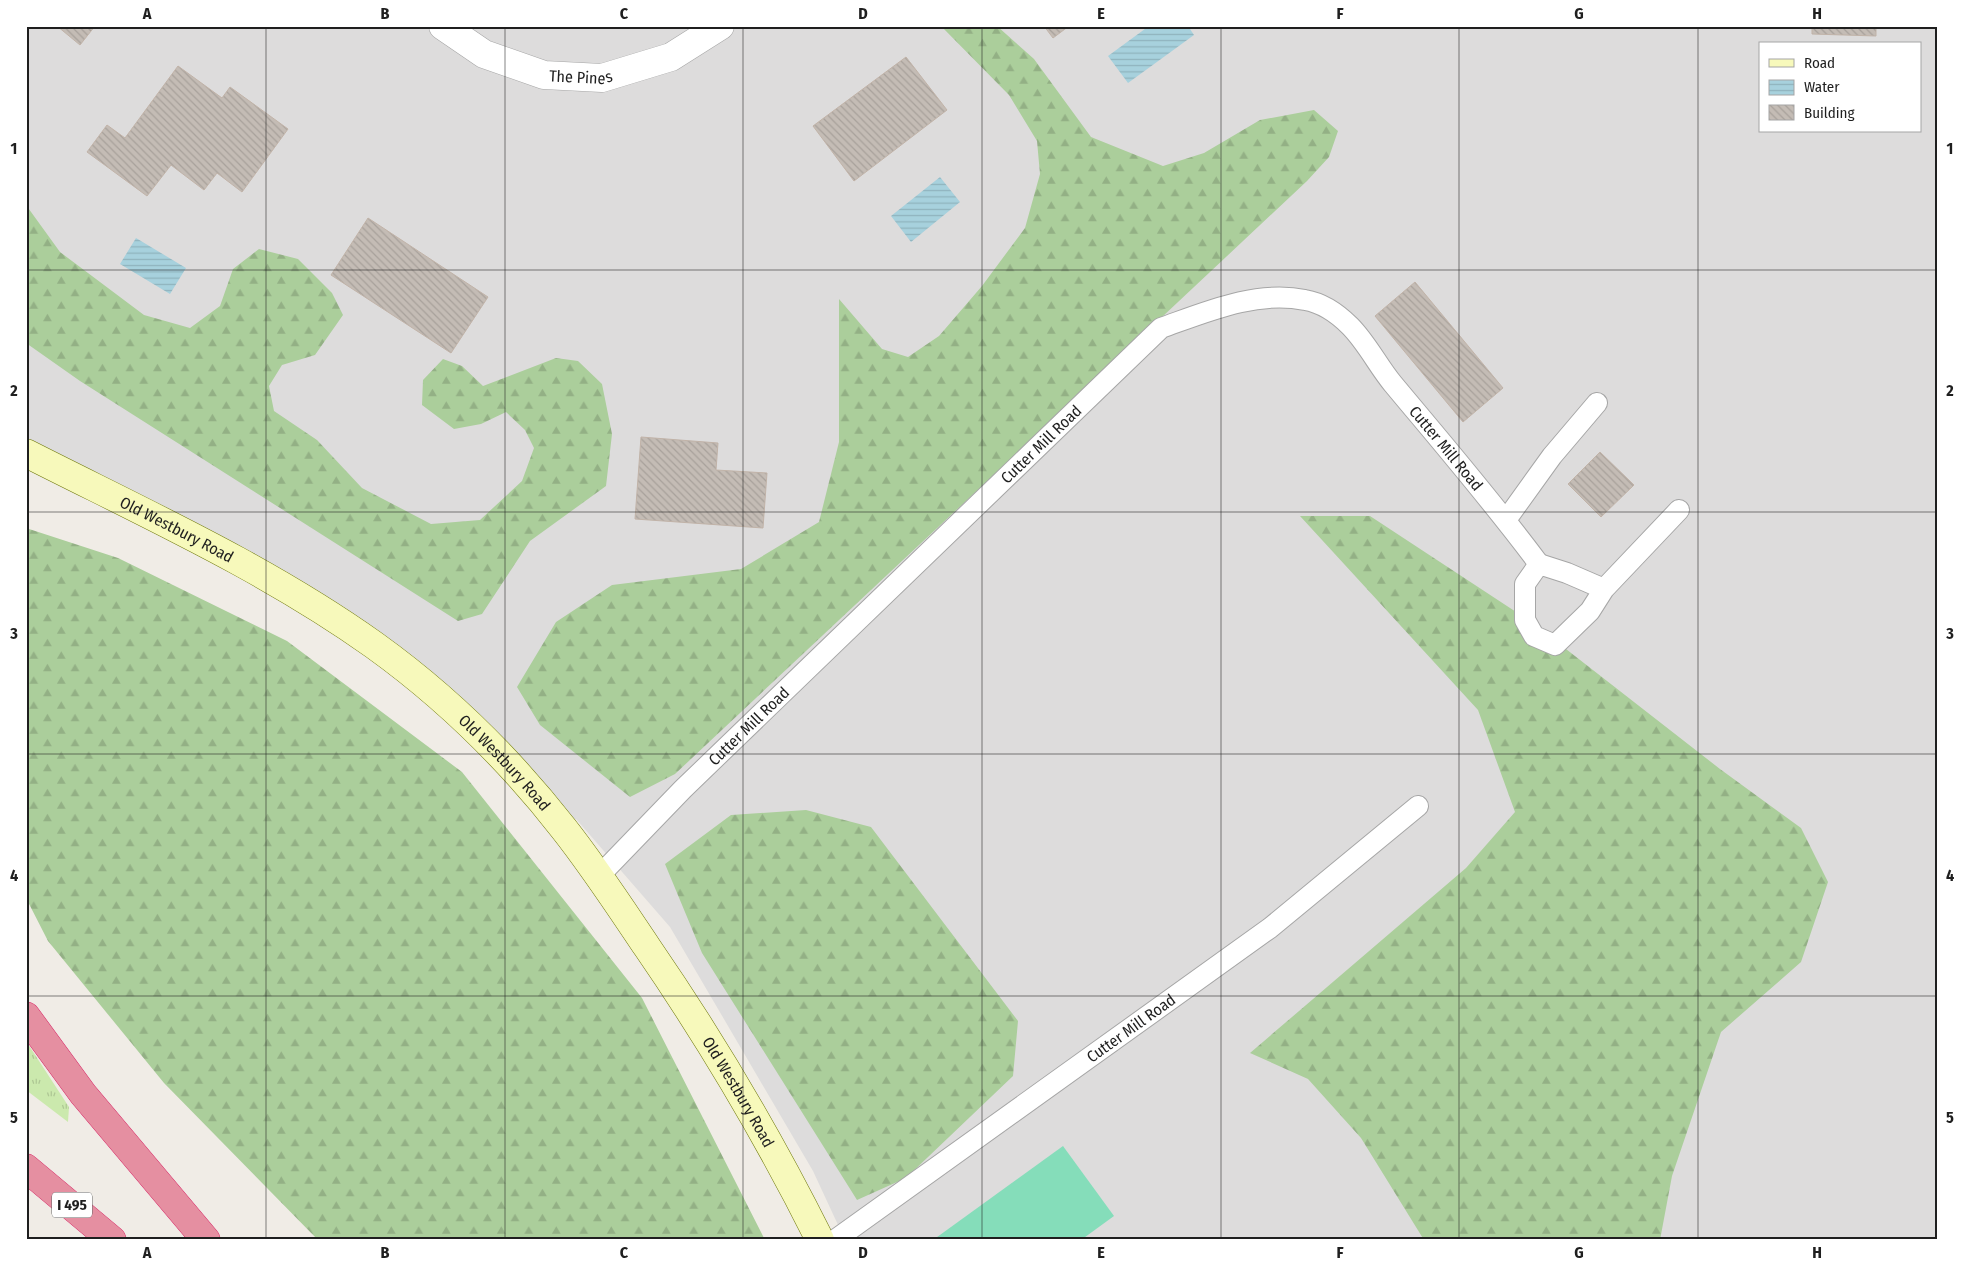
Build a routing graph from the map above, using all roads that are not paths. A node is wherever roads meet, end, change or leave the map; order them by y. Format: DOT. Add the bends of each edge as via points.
graph roads {
  1 [pos="443,26"];
  2 [pos="720,26"];
  3 [pos="1598,403"];
  4 [pos="26,453"];
  5 [pos="1680,510"];
  6 [pos="1506,520"];
  7 [pos="1539,564"];
  8 [pos="1604,589"];
  9 [pos="1418,806"];
  10 [pos="599,876"];
  11 [pos="26,1016"];
  12 [pos="26,1168"];
  13 [pos="112,1240"];
  14 [pos="206,1240"];
  15 [pos="820,1240"];
  16 [pos="835,1240"];
  1 -- 2 [label="street, The Pines" via="484,54 544,75 602,78 671,57"];
  3 -- 6 [label="lane" via="1552,456"];
  4 -- 10 [label="main road, Old Westbury Road" via="247,565 377,647 450,707 505,762 539,798"];
  5 -- 8 [label="lane"];
  6 -- 7 [label="lane, Cutter Mill Road"];
  6 -- 10 [label="lane, Cutter Mill Road" via="1390,381 1351,327 1330,309 1305,300 1264,297 1224,306 1161,328 690,782"];
  7 -- 8 [label="lane"];
  7 -- 8 [label="lane" via="1525,584 1525,620 1534,636 1555,645 1590,611"];
  9 -- 16 [label="lane, Cutter Mill Road" via="1270,928"];
  10 -- 15 [label="main road, Old Westbury Road" via="690,1010 784,1170"];
  11 -- 14 [label="highway" via="83,1094"];
  12 -- 13 [label="highway, I 495"];
}
